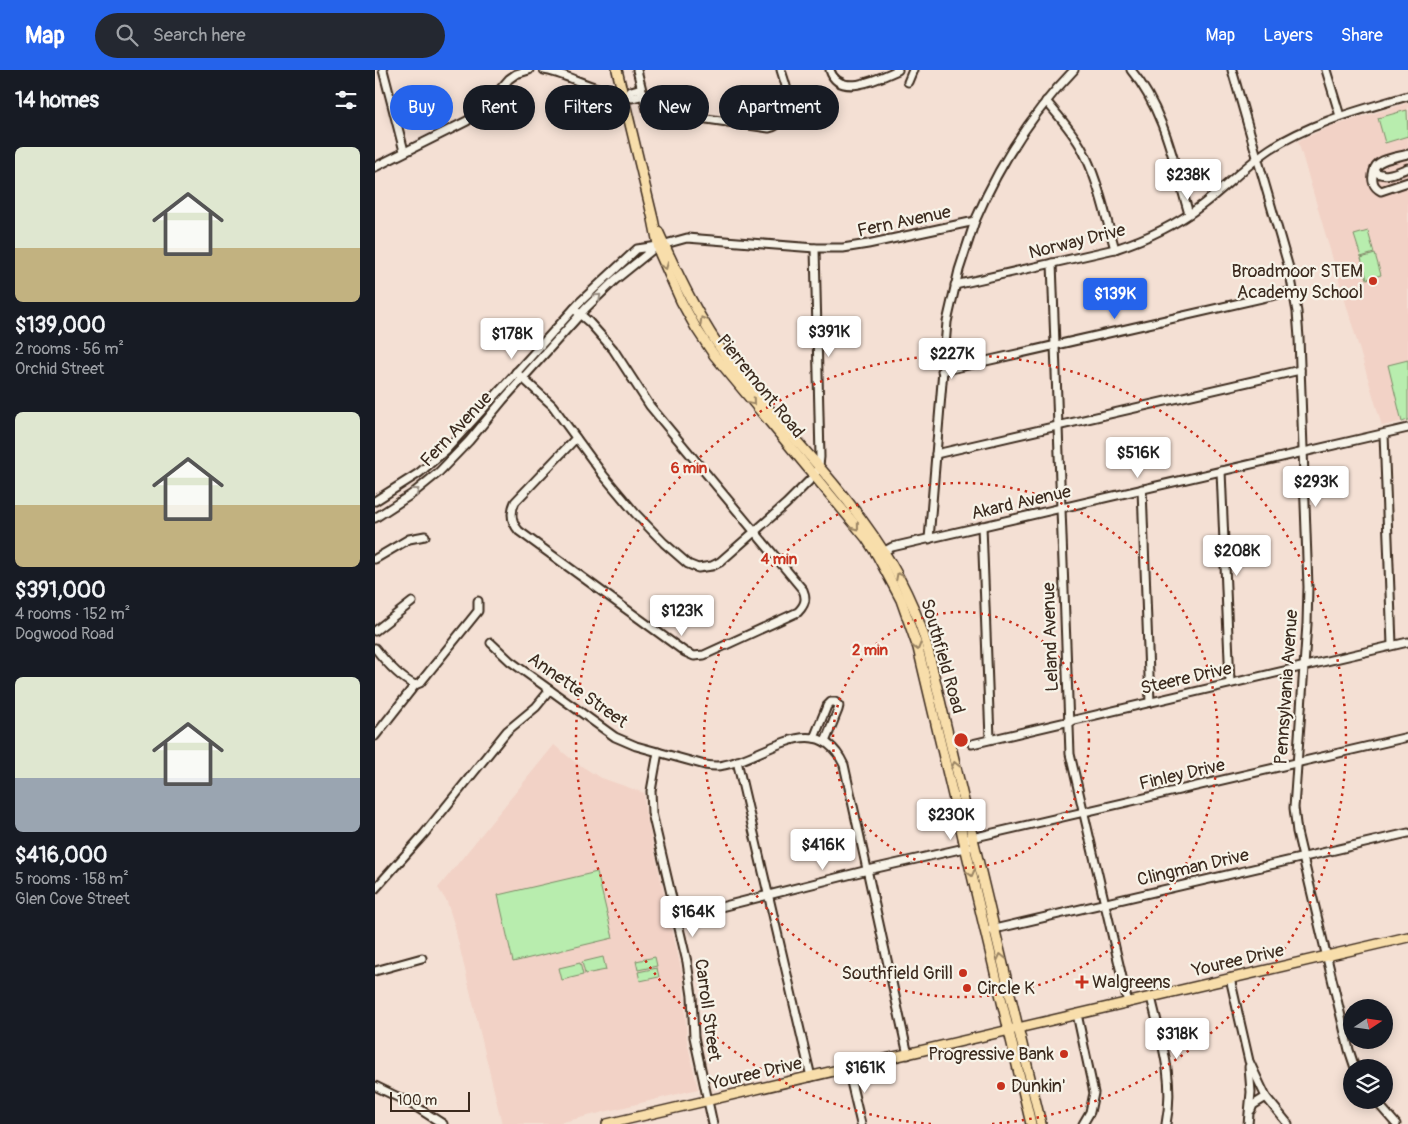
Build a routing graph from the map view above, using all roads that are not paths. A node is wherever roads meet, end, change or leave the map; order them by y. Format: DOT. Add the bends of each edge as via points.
graph roads {
  1 [pos="383,70"];
  2 [pos="529,70"];
  3 [pos="544,70"];
  4 [pos="617,70"];
  5 [pos="637,70"];
  6 [pos="781,70"];
  7 [pos="831,70"];
  8 [pos="898,70"];
  9 [pos="913,70"];
  10 [pos="1074,70"];
  11 [pos="1131,70"];
  12 [pos="1232,70"];
  13 [pos="1326,70"];
  14 [pos="908,82"];
  15 [pos="593,85"];
  16 [pos="622,85"];
  17 [pos="641,85"];
  18 [pos="1408,96"];
  19 [pos="1046,101"];
  20 [pos="1340,116"];
  21 [pos="709,119"];
  22 [pos="630,120"];
  23 [pos="404,151"];
  24 [pos="1408,154"];
  25 [pos="1257,158"];
  26 [pos="375,166"];
  27 [pos="1408,168"];
  28 [pos="1374,171"];
  29 [pos="1408,182"];
  30 [pos="1189,214"];
  31 [pos="975,221"];
  32 [pos="661,245"];
  33 [pos="815,248"];
  34 [pos="1115,249"];
  35 [pos="1052,264"];
  36 [pos="955,285"];
  37 [pos="1293,291"];
  38 [pos="574,308"];
  39 [pos="581,314"];
  40 [pos="1055,345"];
  41 [pos="1301,370"];
  42 [pos="942,371"];
  43 [pos="516,372"];
  44 [pos="523,378"];
  45 [pos="1058,426"];
  46 [pos="1408,428"];
  47 [pos="1385,434"];
  48 [pos="576,438"];
  49 [pos="797,448"];
  50 [pos="1303,452"];
  51 [pos="936,454"];
  52 [pos="819,466"];
  53 [pos="1221,472"];
  54 [pos="814,476"];
  55 [pos="1143,489"];
  56 [pos="375,501"];
  57 [pos="1061,508"];
  58 [pos="375,518"];
  59 [pos="982,526"];
  60 [pos="755,532"];
  61 [pos="425,536"];
  62 [pos="929,538"];
  63 [pos="881,553"];
  64 [pos="375,559"];
  65 [pos="478,601"];
  66 [pos="412,602"];
  67 [pos="375,631"];
  68 [pos="1408,642"];
  69 [pos="491,643"];
  70 [pos="1392,645"];
  71 [pos="375,648"];
  72 [pos="1304,666"];
  73 [pos="1230,683"];
  74 [pos="415,685"];
  75 [pos="550,690"];
  76 [pos="1150,702"];
  77 [pos="1069,721"];
  78 [pos="375,736"];
  79 [pos="1408,737"];
  80 [pos="814,738"];
  81 [pos="990,739"];
  82 [pos="825,742"];
  83 [pos="972,744"];
  84 [pos="658,752"];
  85 [pos="737,761"];
  86 [pos="1296,763"];
  87 [pos="1084,813"];
  88 [pos="1408,833"];
  89 [pos="969,843"];
  90 [pos="1303,857"];
  91 [pos="868,870"];
  92 [pos="375,889"];
  93 [pos="769,896"];
  94 [pos="1105,903"];
  95 [pos="677,918"];
  96 [pos="989,930"];
  97 [pos="1408,937"];
  98 [pos="1327,956"];
  99 [pos="422,958"];
  100 [pos="375,971"];
  101 [pos="1230,978"];
  102 [pos="1151,997"];
  103 [pos="1128,1003"];
  104 [pos="1077,1014"];
  105 [pos="1014,1029"];
  106 [pos="908,1055"];
  107 [pos="1352,1059"];
  108 [pos="1249,1061"];
  109 [pos="848,1069"];
  110 [pos="811,1077"];
  111 [pos="375,1086"];
  112 [pos="1266,1097"];
  113 [pos="707,1100"];
  114 [pos="1383,1109"];
  115 [pos="1250,1113"];
  116 [pos="443,1124"];
  117 [pos="607,1124"];
  118 [pos="713,1124"];
  119 [pos="861,1124"];
  120 [pos="1031,1124"];
  121 [pos="1041,1124"];
  122 [pos="1083,1124"];
  123 [pos="1167,1124"];
  124 [pos="1248,1124"];
  125 [pos="1288,1124"];
  126 [pos="1396,1124"];
  1 -- 23 [label="street"];
  2 -- 23 [label="street" via="509,79 482,110 467,120"];
  3 -- 15 [label="street"];
  4 -- 16 [label="main road, Pierremont Road"];
  5 -- 17 [label="street"];
  6 -- 21 [label="street" via="789,101 788,113 780,123 765,128"];
  7 -- 8 [label="street" via="834,78 847,86"];
  9 -- 14 [label="street"];
  10 -- 19 [label="street, Fern Avenue"];
  11 -- 30 [label="street" via="1159,115"];
  12 -- 25 [label="street, Pennsylvania Avenue"];
  13 -- 20 [label="street"];
  18 -- 20 [label="street, Norway Drive"];
  19 -- 31 [label="street, Fern Avenue" via="1011,151"];
  19 -- 34 [label="street" via="1064,122 1087,161"];
  20 -- 25 [label="street, Norway Drive" via="1304,130"];
  22 -- 32 [label="main road, Pierremont Road"];
  23 -- 26 [label="street"];
  24 -- 28 [label="street" via="1376,165"];
  25 -- 30 [label="street, Norway Drive"];
  25 -- 37 [label="street, Pennsylvania Avenue" via="1283,243"];
  27 -- 28 [label="street" via="1382,176"];
  28 -- 29 [label="street" via="1373,184 1381,191"];
  30 -- 34 [label="street, Norway Drive" via="1150,236"];
  31 -- 33 [label="street, Fern Avenue" via="857,246"];
  31 -- 36 [label="street"];
  32 -- 33 [label="street, Fern Avenue" via="687,238"];
  32 -- 38 [label="street, Fern Avenue" via="637,249"];
  39 -- 32 [label="street, Fern Avenue, one-way" via="615,280"];
  32 -- 49 [label="main road, Pierremont Road" via="668,274 710,350 729,367"];
  33 -- 52 [label="street"];
  34 -- 35 [label="street, Norway Drive"];
  35 -- 36 [label="street, Norway Drive"];
  35 -- 40 [label="street, Leland Avenue"];
  36 -- 42 [label="street"];
  37 -- 40 [label="street"];
  37 -- 41 [label="street, Pennsylvania Avenue"];
  38 -- 39 [label="street"];
  38 -- 43 [label="street, Fern Avenue"];
  39 -- 44 [label="street, Fern Avenue"];
  39 -- 60 [label="street" via="613,349 650,406"];
  40 -- 42 [label="street"];
  40 -- 45 [label="street, Leland Avenue"];
  41 -- 45 [label="street"];
  41 -- 50 [label="street, Pennsylvania Avenue"];
  42 -- 51 [label="street"];
  43 -- 44 [label="street"];
  43 -- 56 [label="street, Fern Avenue" via="447,449 419,473"];
  44 -- 48 [label="street" via="552,405"];
  58 -- 44 [label="street, Fern Avenue, one-way" via="413,494 439,472"];
  45 -- 51 [label="street"];
  45 -- 57 [label="street, Leland Avenue"];
  46 -- 47 [label="street, Akard Avenue"];
  47 -- 50 [label="street, Akard Avenue"];
  47 -- 70 [label="street"];
  48 -- 60 [label="street" via="616,490 664,543 691,566 708,567 720,562"];
  48 -- 60 [label="street" via="515,502 513,523 519,531 685,652 694,656 704,655 798,612 803,606 803,590"];
  49 -- 52 [label="main road, Pierremont Road"];
  49 -- 54 [label="main road, Pierremont Road"];
  50 -- 53 [label="street, Akard Avenue"];
  50 -- 72 [label="street, Pennsylvania Avenue" via="1308,587"];
  51 -- 62 [label="street"];
  52 -- 54 [label="street"];
  52 -- 63 [label="main road, Pierremont Road" via="868,526"];
  53 -- 55 [label="street, Akard Avenue"];
  53 -- 73 [label="street"];
  54 -- 60 [label="street"];
  54 -- 63 [label="main road, Pierremont Road, one-way"];
  55 -- 57 [label="street, Akard Avenue"];
  55 -- 76 [label="street"];
  57 -- 59 [label="street, Akard Avenue"];
  57 -- 77 [label="street, Leland Avenue"];
  59 -- 62 [label="street, Akard Avenue"];
  59 -- 81 [label="street"];
  61 -- 64 [label="street" via="409,539"];
  62 -- 63 [label="street, Akard Avenue"];
  63 -- 89 [label="main road, Southfield Road" via="906,590 911,615 925,640 932,689"];
  65 -- 74 [label="street" via="478,611 467,626 423,680"];
  66 -- 67 [label="street"];
  68 -- 70 [label="street, Steere Drive"];
  69 -- 75 [label="street, Annette Street"];
  70 -- 72 [label="street, Steere Drive"];
  71 -- 74 [label="street"];
  72 -- 73 [label="street, Steere Drive"];
  72 -- 86 [label="street, Pennsylvania Avenue"];
  73 -- 76 [label="street, Steere Drive"];
  74 -- 78 [label="street"];
  75 -- 84 [label="street, Annette Street" via="615,737"];
  75 -- 92 [label="street" via="536,707 507,731 425,834"];
  76 -- 77 [label="street, Steere Drive"];
  77 -- 81 [label="street, Steere Drive"];
  77 -- 87 [label="street, Leland Avenue" via="1070,754"];
  79 -- 86 [label="street, Finley Drive"];
  80 -- 82 [label="street, Annette Street"];
  80 -- 82 [label="street" via="827,706 835,702 838,710"];
  80 -- 85 [label="street, Annette Street" via="790,740"];
  81 -- 83 [label="street, Steere Drive"];
  82 -- 91 [label="street" via="838,753 844,764"];
  84 -- 85 [label="street, Annette Street" via="705,765"];
  84 -- 95 [label="street, Carroll Street" via="651,784 652,812"];
  85 -- 93 [label="street"];
  86 -- 87 [label="street, Finley Drive"];
  86 -- 90 [label="street, Pennsylvania Avenue" via="1294,808"];
  87 -- 89 [label="street, Finley Drive"];
  87 -- 94 [label="street, Leland Avenue"];
  88 -- 90 [label="street, Clingman Drive"];
  89 -- 91 [label="street, Finley Drive"];
  89 -- 96 [label="main road, Southfield Road"];
  90 -- 94 [label="street, Clingman Drive"];
  90 -- 98 [label="street, Pennsylvania Avenue"];
  91 -- 93 [label="street, Finley Drive"];
  91 -- 106 [label="street"];
  93 -- 95 [label="street, Finley Drive"];
  93 -- 110 [label="street"];
  94 -- 96 [label="street, Clingman Drive"];
  94 -- 103 [label="street, Leland Avenue"];
  95 -- 113 [label="street, Carroll Street" via="690,977 694,1037"];
  96 -- 105 [label="main road, Southfield Road"];
  97 -- 98 [label="main road, Youree Drive"];
  98 -- 101 [label="main road, Youree Drive"];
  98 -- 107 [label="street, Pennsylvania Avenue"];
  99 -- 100 [label="street"];
  101 -- 102 [label="main road, Youree Drive"];
  101 -- 108 [label="street"];
  102 -- 103 [label="main road, Youree Drive"];
  102 -- 123 [label="street" via="1170,1081"];
  103 -- 104 [label="main road, Youree Drive"];
  104 -- 105 [label="main road, Youree Drive"];
  104 -- 122 [label="street" via="1094,1093 1090,1112"];
  105 -- 106 [label="main road, Youree Drive"];
  105 -- 120 [label="main road, Southfield Road"];
  105 -- 121 [label="main road, Southfield Road"];
  106 -- 109 [label="main road, Youree Drive"];
  108 -- 112 [label="street"];
  108 -- 115 [label="street"];
  109 -- 110 [label="main road, Youree Drive"];
  109 -- 119 [label="street"];
  110 -- 113 [label="main road, Youree Drive"];
  111 -- 116 [label="street"];
  112 -- 115 [label="street" via="1253,1105"];
  112 -- 125 [label="street"];
  113 -- 117 [label="main road, Youree Drive"];
  113 -- 118 [label="street, Carroll Street"];
  114 -- 126 [label="street"];
  115 -- 124 [label="street"];
}
